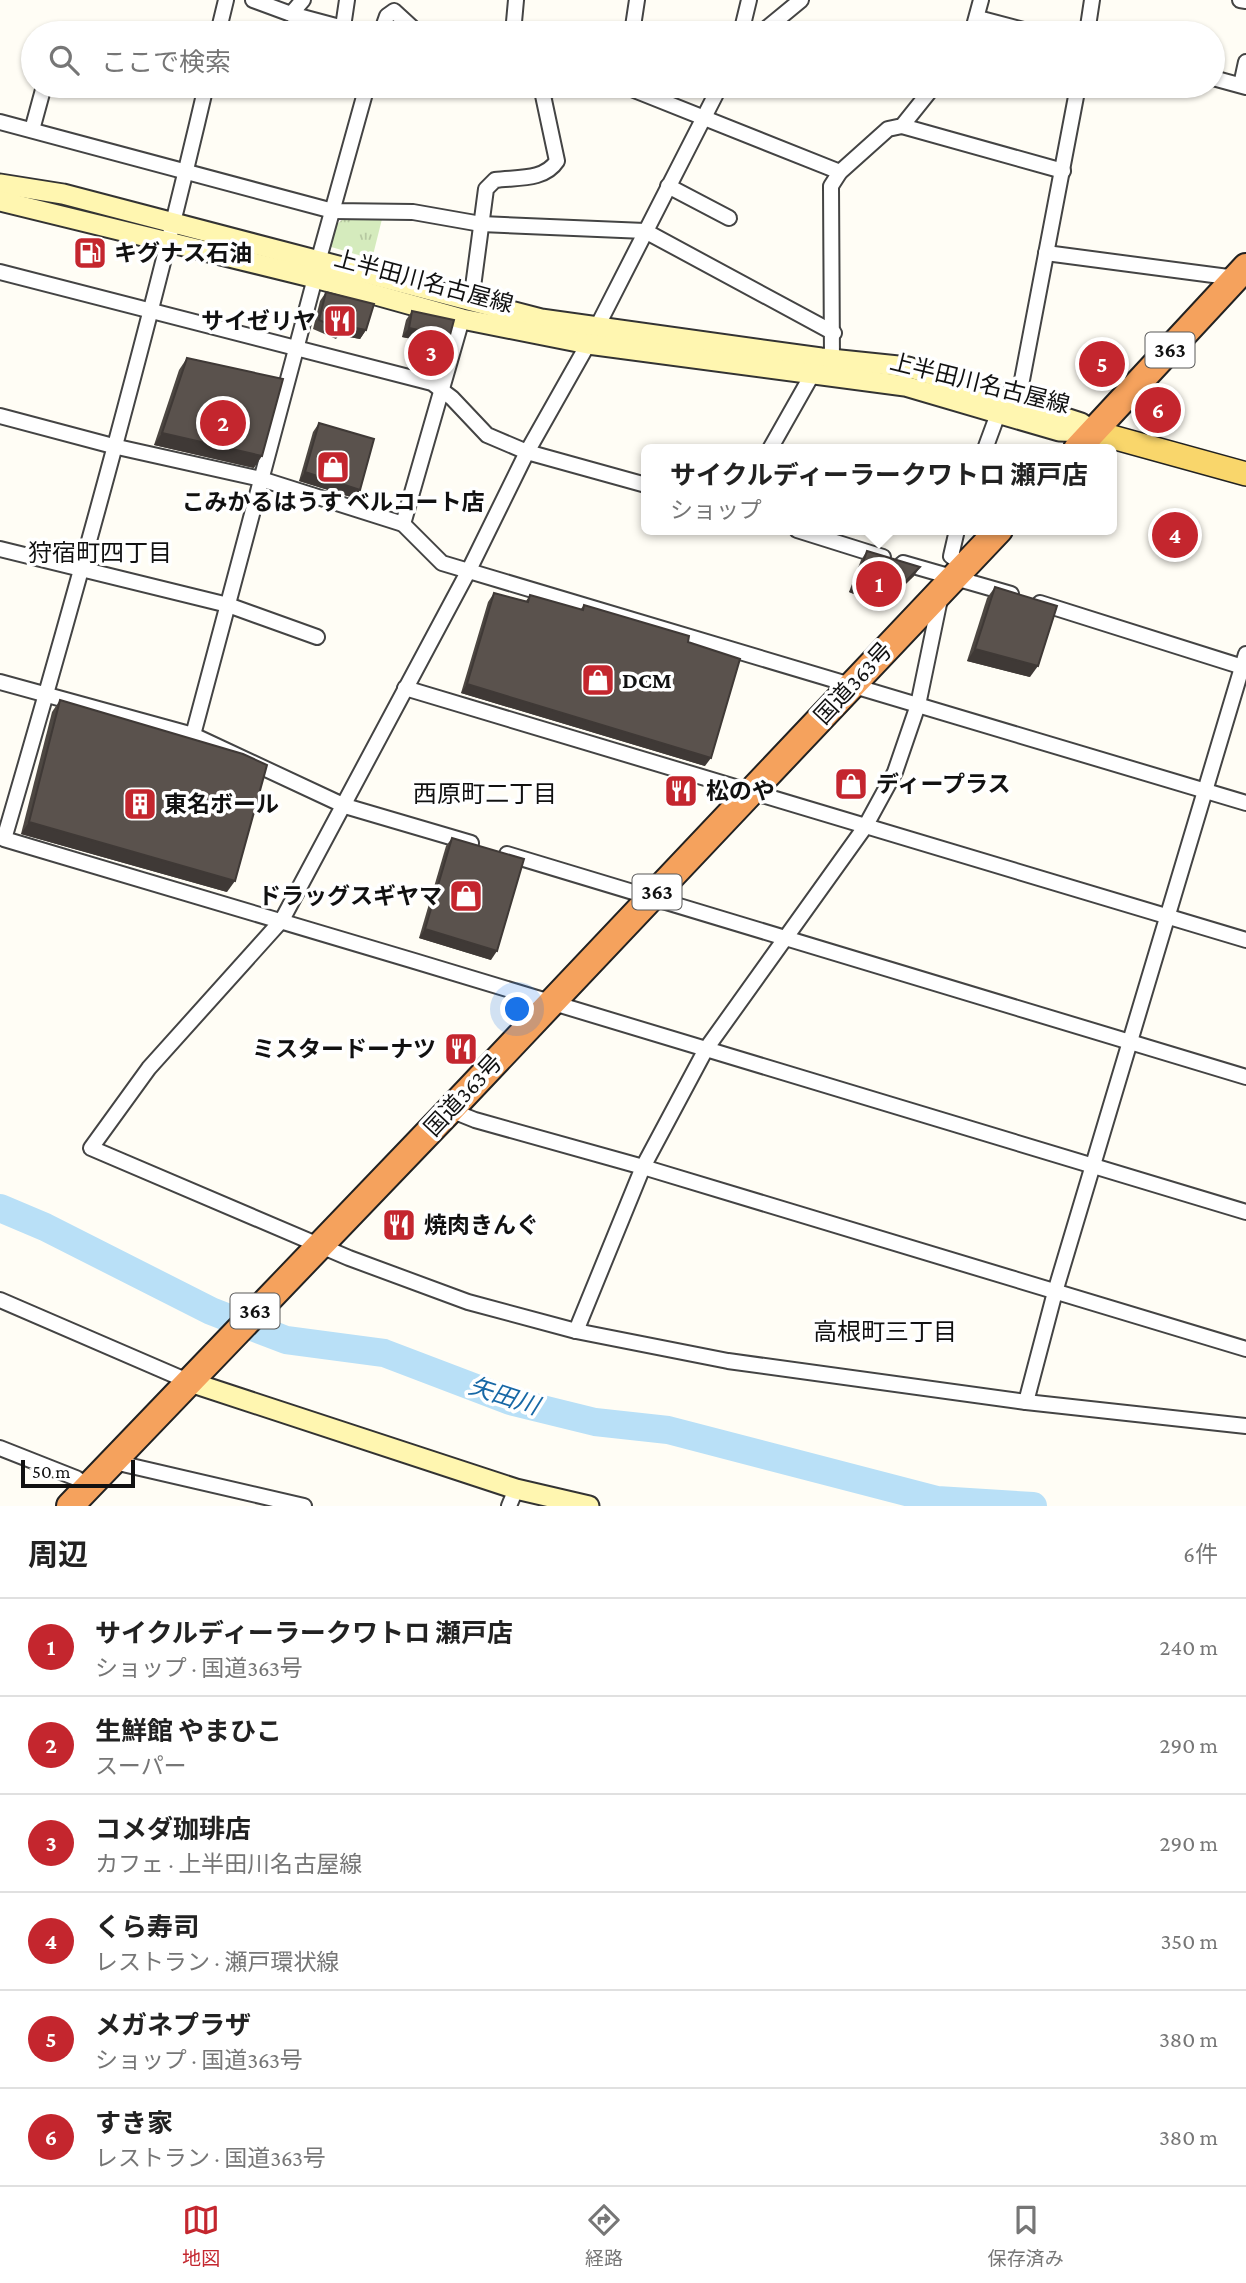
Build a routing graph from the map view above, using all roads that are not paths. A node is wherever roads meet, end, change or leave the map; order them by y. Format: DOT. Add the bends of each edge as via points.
graph roads {
  1 [pos="226,0"];
  2 [pos="253,0"];
  3 [pos="303,0"];
  4 [pos="347,0"];
  5 [pos="516,0"];
  6 [pos="637,0"];
  7 [pos="749,0"];
  8 [pos="801,0"];
  9 [pos="981,0"];
  10 [pos="1092,0"];
  11 [pos="1240,0"];
  12 [pos="1246,1"];
  13 [pos="291,15"];
  14 [pos="978,18"];
  15 [pos="221,21"];
  16 [pos="317,21"];
  17 [pos="344,21"];
  18 [pos="385,21"];
  19 [pos="405,21"];
  20 [pos="514,21"];
  21 [pos="634,21"];
  22 [pos="744,21"];
  23 [pos="776,21"];
  24 [pos="977,21"];
  25 [pos="989,21"];
  26 [pos="1089,21"];
  27 [pos="1246,62"];
  28 [pos="1225,81"];
  29 [pos="1244,86"];
  30 [pos="41,98"];
  31 [pos="203,98"];
  32 [pos="363,98"];
  33 [pos="544,98"];
  34 [pos="654,98"];
  35 [pos="714,98"];
  36 [pos="924,98"];
  37 [pos="1077,98"];
  38 [pos="704,118"];
  39 [pos="0,122"];
  40 [pos="902,126"];
  41 [pos="32,130"];
  42 [pos="186,170"];
  43 [pos="1063,171"];
  44 [pos="841,172"];
  45 [pos="0,184"];
  46 [pos="668,186"];
  47 [pos="0,201"];
  48 [pos="333,211"];
  49 [pos="729,218"];
  50 [pos="481,224"];
  51 [pos="645,231"];
  52 [pos="171,233"];
  53 [pos="1046,253"];
  54 [pos="317,270"];
  55 [pos="0,272"];
  56 [pos="1241,273"];
  57 [pos="151,308"];
  58 [pos="467,311"];
  59 [pos="834,333"];
  60 [pos="592,335"];
  61 [pos="297,347"];
  62 [pos="832,359"];
  63 [pos="813,373"];
  64 [pos="442,389"];
  65 [pos="1018,401"];
  66 [pos="999,411"];
  67 [pos="0,416"];
  68 [pos="1086,440"];
  69 [pos="773,444"];
  70 [pos="987,444"];
  71 [pos="1105,444"];
  72 [pos="113,446"];
  73 [pos="1117,447"];
  74 [pos="527,452"];
  75 [pos="1246,474"];
  76 [pos="261,479"];
  77 [pos="641,484"];
  78 [pos="403,524"];
  79 [pos="813,535"];
  80 [pos="956,535"];
  81 [pos="994,535"];
  82 [pos="0,549"];
  83 [pos="80,566"];
  84 [pos="469,570"];
  85 [pos="954,578"];
  86 [pos="228,605"];
  87 [pos="317,637"];
  88 [pos="1245,663"];
  89 [pos="0,682"];
  90 [pos="851,684"];
  91 [pos="405,688"];
  92 [pos="47,694"];
  93 [pos="918,705"];
  94 [pos="192,735"];
  95 [pos="753,791"];
  96 [pos="1205,791"];
  97 [pos="1246,803"];
  98 [pos="345,806"];
  99 [pos="865,827"];
  100 [pos="651,898"];
  101 [pos="1168,917"];
  102 [pos="282,920"];
  103 [pos="787,938"];
  104 [pos="1246,940"];
  105 [pos="549,1004"];
  106 [pos="1130,1042"];
  107 [pos="706,1049"];
  108 [pos="1246,1077"];
  109 [pos="450,1110"];
  110 [pos="643,1167"];
  111 [pos="1093,1167"];
  112 [pos="1246,1212"];
  113 [pos="317,1247"];
  114 [pos="1055,1292"];
  115 [pos="0,1300"];
  116 [pos="576,1331"];
  117 [pos="1246,1349"];
  118 [pos="194,1377"];
  119 [pos="1026,1402"];
  120 [pos="1246,1426"];
  121 [pos="0,1448"];
  122 [pos="114,1462"];
  123 [pos="89,1487"];
  124 [pos="512,1497"];
  125 [pos="70,1506"];
  126 [pos="304,1506"];
  127 [pos="589,1506"];
  1 -- 15 [label="street"];
  2 -- 13 [label="street"];
  3 -- 13 [label="street"];
  4 -- 17 [label="street"];
  5 -- 20 [label="street"];
  6 -- 21 [label="street"];
  7 -- 22 [label="street"];
  8 -- 23 [label="street"];
  9 -- 14 [label="street"];
  10 -- 26 [label="street"];
  11 -- 12 [label="street"];
  13 -- 16 [label="street"];
  14 -- 24 [label="street"];
  14 -- 25 [label="street"];
  18 -- 19 [label="street" via="394,11"];
  27 -- 29 [label="street"];
  28 -- 29 [label="street"];
  30 -- 41 [label="street"];
  31 -- 42 [label="street"];
  32 -- 48 [label="street"];
  33 -- 50 [label="street" via="557,161 542,175 495,180 486,189"];
  34 -- 38 [label="street"];
  35 -- 38 [label="street"];
  36 -- 40 [label="street"];
  37 -- 43 [label="street"];
  38 -- 44 [label="street"];
  38 -- 46 [label="street"];
  39 -- 41 [label="street"];
  40 -- 43 [label="street"];
  40 -- 44 [label="street" via="888,129"];
  41 -- 42 [label="street"];
  42 -- 48 [label="street"];
  42 -- 52 [label="street"];
  43 -- 53 [label="street"];
  44 -- 59 [label="street" via="831,186"];
  45 -- 52 [label="main road, 上半田川名古屋線" via="63,194"];
  46 -- 49 [label="street"];
  46 -- 51 [label="street"];
  47 -- 52 [label="main road, 上半田川名古屋線"];
  48 -- 50 [label="street" via="413,212"];
  48 -- 54 [label="street"];
  50 -- 51 [label="street"];
  50 -- 58 [label="street"];
  51 -- 59 [label="street"];
  51 -- 60 [label="street"];
  52 -- 54 [label="main road, 上半田川名古屋線"];
  52 -- 57 [label="street"];
  53 -- 56 [label="street"];
  53 -- 65 [label="street"];
  54 -- 58 [label="main road, 上半田川名古屋線"];
  54 -- 61 [label="street"];
  55 -- 57 [label="street"];
  56 -- 68 [label="highway, 363"];
  57 -- 61 [label="street"];
  57 -- 72 [label="street"];
  58 -- 60 [label="main road, 上半田川名古屋線"];
  58 -- 64 [label="street"];
  59 -- 62 [label="street"];
  60 -- 62 [label="main road, 上半田川名古屋線"];
  60 -- 63 [label="main road, 上半田川名古屋線"];
  60 -- 74 [label="street"];
  61 -- 64 [label="street"];
  61 -- 76 [label="street"];
  62 -- 65 [label="main road, 上半田川名古屋線" via="908,367"];
  63 -- 66 [label="main road, 上半田川名古屋線" via="905,386"];
  63 -- 69 [label="street"];
  64 -- 74 [label="street" via="486,435"];
  64 -- 78 [label="street"];
  65 -- 68 [label="main road, 上半田川名古屋線" via="1082,423"];
  66 -- 68 [label="main road, 上半田川名古屋線"];
  66 -- 70 [label="street"];
  67 -- 72 [label="street"];
  68 -- 71 [label="main road"];
  72 -- 76 [label="street"];
  72 -- 83 [label="street"];
  73 -- 75 [label="main road"];
  74 -- 77 [label="street"];
  74 -- 84 [label="street"];
  76 -- 78 [label="street"];
  76 -- 86 [label="street"];
  78 -- 84 [label="street" via="442,563"];
  79 -- 85 [label="street"];
  80 -- 85 [label="street" via="951,556"];
  81 -- 85 [label="highway, 国道363号 / 363"];
  82 -- 83 [label="street" via="70,568"];
  83 -- 86 [label="street"];
  83 -- 92 [label="street"];
  84 -- 90 [label="street"];
  84 -- 91 [label="street"];
  85 -- 88 [label="street"];
  85 -- 90 [label="highway, 国道363号 / 363"];
  85 -- 93 [label="street"];
  86 -- 87 [label="street"];
  86 -- 94 [label="street"];
  88 -- 96 [label="street"];
  89 -- 92 [label="street"];
  90 -- 93 [label="street"];
  90 -- 95 [label="highway, 国道363号 / 363"];
  91 -- 95 [label="street"];
  91 -- 98 [label="street"];
  92 -- 94 [label="street"];
  92 -- 102 [label="street" via="4,839"];
  93 -- 96 [label="street"];
  93 -- 99 [label="street" via="895,772"];
  94 -- 98 [label="street"];
  95 -- 99 [label="street"];
  95 -- 100 [label="highway, 国道363号 / 363"];
  96 -- 97 [label="street"];
  96 -- 101 [label="street"];
  98 -- 100 [label="street"];
  98 -- 102 [label="street"];
  99 -- 101 [label="street"];
  99 -- 103 [label="street"];
  100 -- 103 [label="street"];
  100 -- 105 [label="highway, 国道363号 / 363"];
  101 -- 104 [label="street"];
  101 -- 106 [label="street"];
  102 -- 105 [label="street"];
  102 -- 113 [label="street" via="149,1068 91,1148"];
  103 -- 106 [label="street"];
  103 -- 107 [label="street"];
  105 -- 107 [label="street"];
  105 -- 109 [label="highway, 国道363号 / 363"];
  106 -- 108 [label="street"];
  106 -- 111 [label="street"];
  107 -- 110 [label="street"];
  107 -- 111 [label="street"];
  109 -- 110 [label="street"];
  109 -- 113 [label="highway, 国道363号 / 363"];
  110 -- 114 [label="street"];
  110 -- 116 [label="street"];
  111 -- 112 [label="street"];
  111 -- 114 [label="street"];
  113 -- 116 [label="street" via="468,1303"];
  113 -- 118 [label="highway, 国道363号 / 363"];
  114 -- 117 [label="street"];
  114 -- 119 [label="street"];
  115 -- 118 [label="street"];
  116 -- 119 [label="street" via="728,1361"];
  118 -- 122 [label="highway, 国道363号 / 363"];
  118 -- 124 [label="main road"];
  119 -- 120 [label="street"];
  121 -- 123 [label="street"];
  122 -- 123 [label="highway, 国道363号 / 363"];
  122 -- 126 [label="street"];
  123 -- 125 [label="highway, 国道363号 / 363"];
  124 -- 127 [label="main road"];
}
